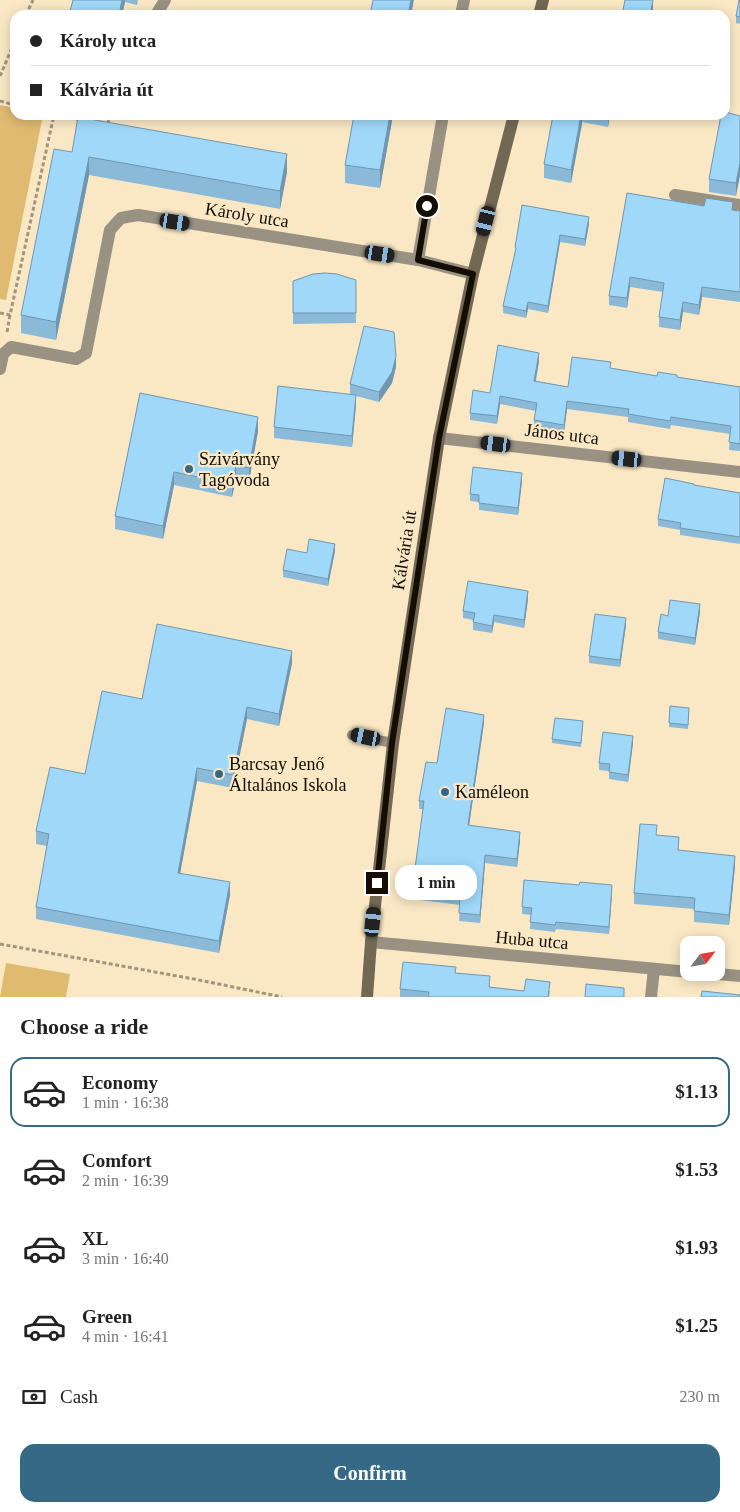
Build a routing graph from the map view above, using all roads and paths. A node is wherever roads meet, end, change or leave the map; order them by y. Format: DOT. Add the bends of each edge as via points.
graph roads {
  1 [pos="10,53"];
  2 [pos="0,76"];
  3 [pos="54,120"];
  4 [pos="109,120"];
  5 [pos="442,120"];
  6 [pos="513,120"];
  7 [pos="99,124"];
  8 [pos="675,195"];
  9 [pos="740,205"];
  10 [pos="418,260"];
  11 [pos="473,274"];
  12 [pos="0,313"];
  13 [pos="0,369"];
  14 [pos="439,438"];
  15 [pos="740,472"];
  16 [pos="352,734"];
  17 [pos="392,743"];
  18 [pos="371,942"];
  19 [pos="0,944"];
  20 [pos="654,969"];
  21 [pos="680,971"];
  22 [pos="725,975"];
  23 [pos="740,976"];
  24 [pos="282,997"];
  25 [pos="367,997"];
  26 [pos="650,997"];
  1 -- 2 [label="path"];
  3 -- 12 [label="path" via="10,315"];
  4 -- 7 [label="path" via="108,126"];
  5 -- 10 [label="street"];
  6 -- 11 [label="street, Kálvária út"];
  8 -- 9 [label="street"];
  10 -- 11 [label="street, Károly utca"];
  10 -- 13 [label="street, Károly utca" via="138,216 121,218 110,230 86,352 76,359 11,347 3,354"];
  11 -- 14 [label="street, Kálvária út"];
  14 -- 15 [label="street, János utca"];
  14 -- 17 [label="street, Kálvária út"];
  16 -- 17 [label="lane"];
  17 -- 18 [label="street, Kálvária út"];
  18 -- 20 [label="street, Huba utca"];
  18 -- 25 [label="street, Kálvária út"];
  19 -- 24 [label="path"];
  20 -- 21 [label="street, Huba utca"];
  20 -- 26 [label="street"];
  22 -- 23 [label="street"];
}
